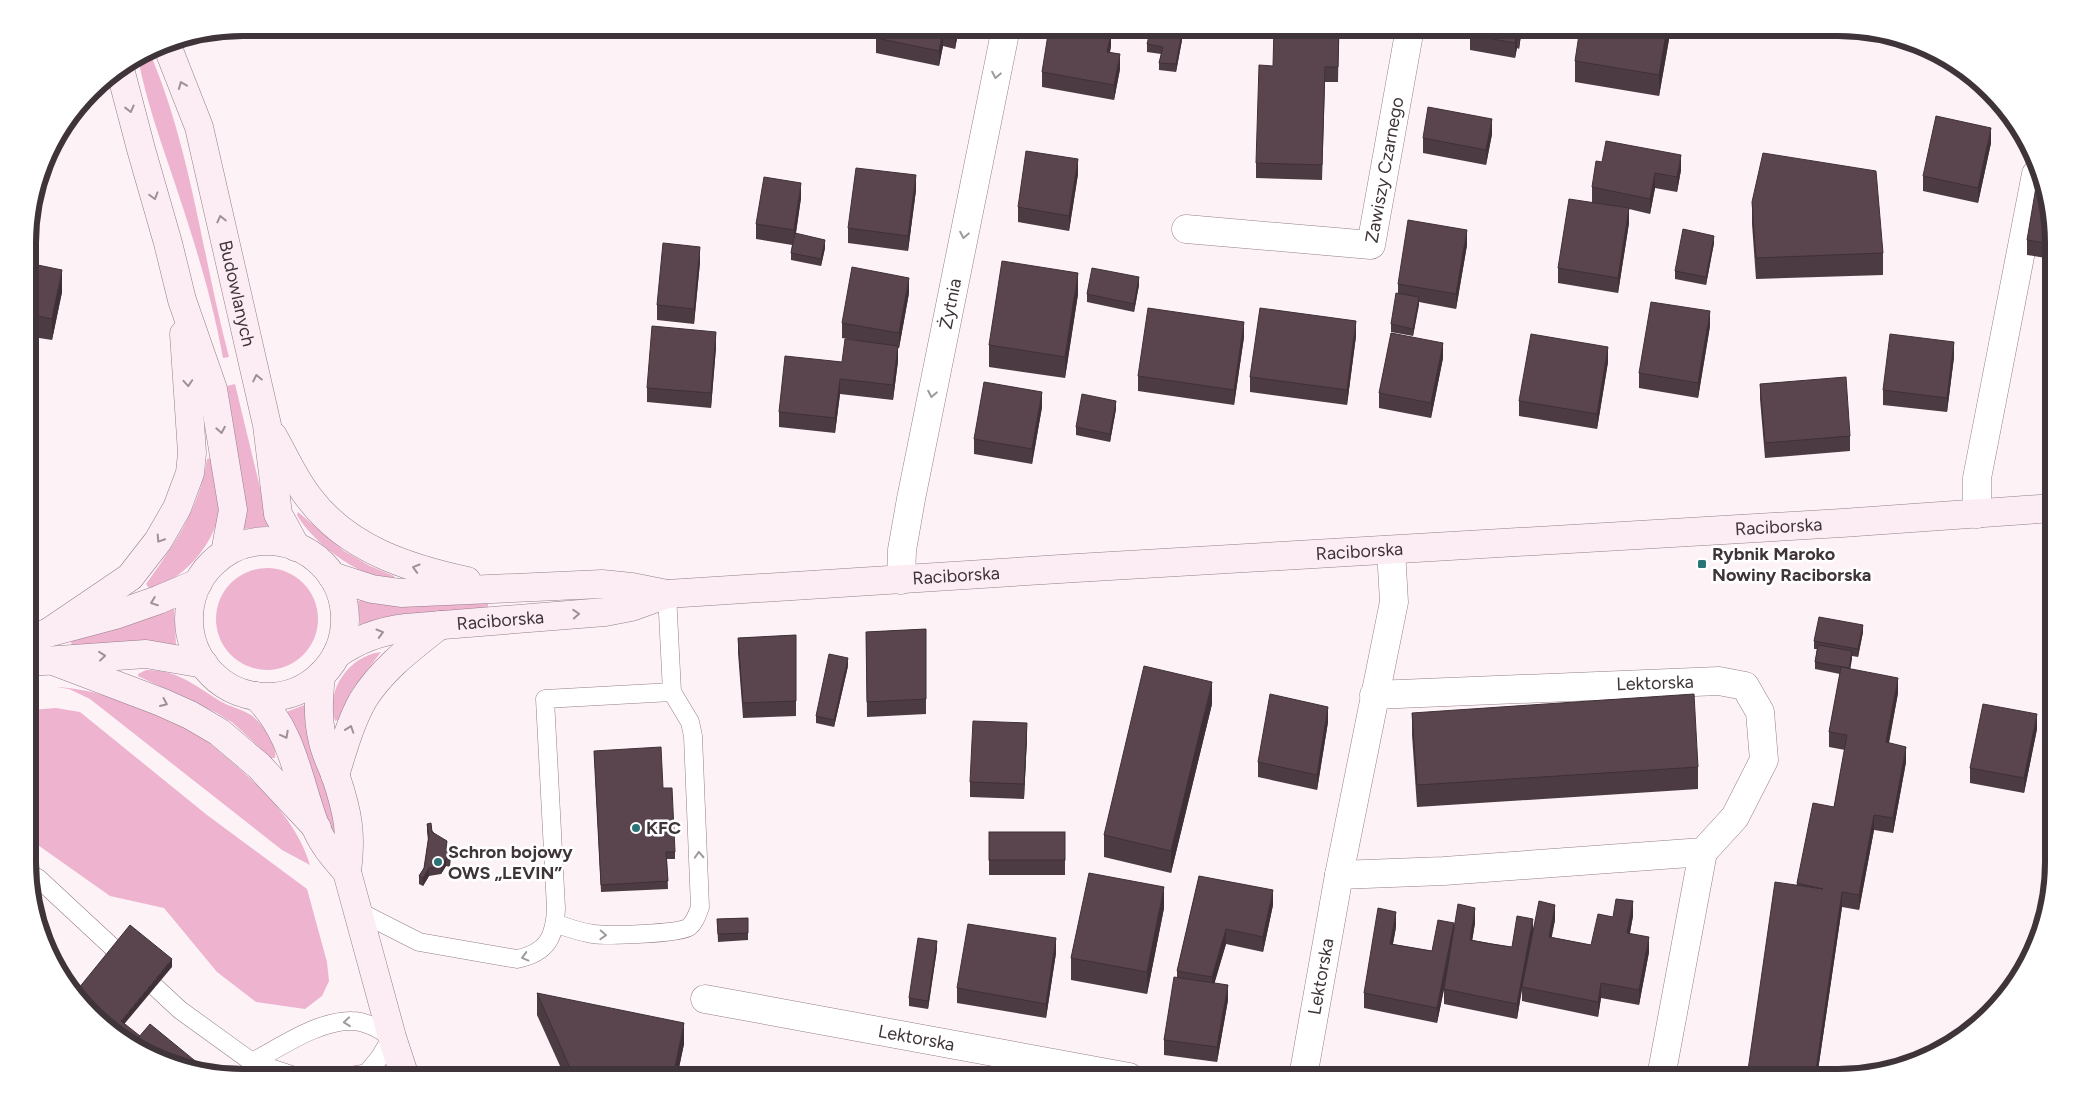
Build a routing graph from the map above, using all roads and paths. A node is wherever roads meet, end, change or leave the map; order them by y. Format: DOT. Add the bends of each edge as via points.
graph roads {
  1 [pos="1004,36"];
  2 [pos="1409,36"];
  3 [pos="169,50"];
  4 [pos="122,76"];
  5 [pos="2035,179"];
  6 [pos="1186,229"];
  7 [pos="182,300"];
  8 [pos="267,425"];
  9 [pos="2045,509"];
  10 [pos="1976,514"];
  11 [pos="296,547"];
  12 [pos="1391,550"];
  13 [pos="225,553"];
  14 [pos="332,576"];
  15 [pos="901,580"];
  16 [pos="198,583"];
  17 [pos="498,588"];
  18 [pos="667,594"];
  19 [pos="440,625"];
  20 [pos="39,635"];
  21 [pos="41,662"];
  22 [pos="204,664"];
  23 [pos="329,664"];
  24 [pos="672,692"];
  25 [pos="1374,695"];
  26 [pos="256,696"];
  27 [pos="335,775"];
  28 [pos="316,828"];
  29 [pos="1702,852"];
  30 [pos="348,872"];
  31 [pos="1339,875"];
  32 [pos="37,879"];
  33 [pos="358,911"];
  34 [pos="556,924"];
  35 [pos="704,998"];
  36 [pos="392,1037"];
  37 [pos="252,1062"];
  38 [pos="1029,1068"];
  39 [pos="269,1069"];
  40 [pos="370,1069"];
  41 [pos="402,1069"];
  42 [pos="1304,1069"];
  43 [pos="1662,1069"];
  1 -- 15 [label="street, Żytnia, one-way" via="911,499 902,550"];
  2 -- 6 [label="street, Zawiszy Czarnego" via="1372,245"];
  8 -- 3 [label="main road, Budowlanych, one-way" via="199,127"];
  4 -- 7 [label="main road, one-way"];
  5 -- 10 [label="street" via="1977,478"];
  7 -- 13 [label="main road, one-way" via="214,389 234,514"];
  7 -- 20 [label="main road, one-way" via="192,442 184,490 164,532 136,571 124,582"];
  8 -- 11 [label="main road, Budowlanych" via="278,514"];
  17 -- 8 [label="main road, one-way" via="408,566 357,542 330,521 309,498"];
  9 -- 10 [label="main road, Raciborska"];
  10 -- 12 [label="main road, Raciborska"];
  11 -- 13 [label="main road" via="270,541 255,542"];
  11 -- 14 [label="main road" via="316,558"];
  12 -- 15 [label="main road, Raciborska"];
  12 -- 25 [label="street, Lektorska" via="1394,602"];
  13 -- 16 [label="main road"];
  14 -- 17 [label="main road, Raciborska" via="372,589 401,593"];
  14 -- 23 [label="main road" via="340,591 345,620 344,634"];
  15 -- 18 [label="main road, Raciborska"];
  16 -- 20 [label="main road, one-way" via="130,610"];
  16 -- 22 [label="main road" via="192,600 190,627"];
  17 -- 18 [label="main road, Raciborska" via="602,584"];
  19 -- 18 [label="main road, Raciborska, one-way" via="604,612 631,607"];
  18 -- 24 [label="lane"];
  23 -- 19 [label="main road, Raciborska, one-way" via="362,640 384,631"];
  27 -- 19 [label="main road, one-way" via="364,698 397,660"];
  21 -- 22 [label="main road, one-way" via="146,654"];
  21 -- 28 [label="main road, one-way" via="161,702 219,732 264,771"];
  22 -- 26 [label="main road" via="227,685"];
  23 -- 26 [label="main road" via="308,685 294,692"];
  23 -- 27 [label="main road" via="319,697 320,725"];
  24 -- 34 [label="lane" via="544,699"];
  34 -- 24 [label="lane, one-way" via="591,934 608,935 688,928 696,920 701,891 693,736 690,722"];
  25 -- 29 [label="street, Lektorska" via="1719,680 1745,686 1760,712 1764,760 1735,817"];
  25 -- 31 [label="street, Lektorska"];
  26 -- 28 [label="main road, one-way" via="279,723 291,747"];
  27 -- 30 [label="main road" via="349,818"];
  28 -- 30 [label="main road" via="327,848"];
  29 -- 31 [label="street" via="1444,871"];
  29 -- 43 [label="street"];
  30 -- 33 [label="main road"];
  31 -- 42 [label="street, Lektorska"];
  32 -- 37 [label="lane" via="180,1010"];
  34 -- 33 [label="lane, one-way" via="544,947 529,957 517,959 419,942"];
  33 -- 36 [label="main road"];
  35 -- 38 [label="street, Lektorska"];
  36 -- 37 [label="lane, one-way" via="354,1021 340,1023 316,1028"];
  36 -- 40 [label="lane"];
  36 -- 41 [label="main road"];
  37 -- 39 [label="lane"];
}
